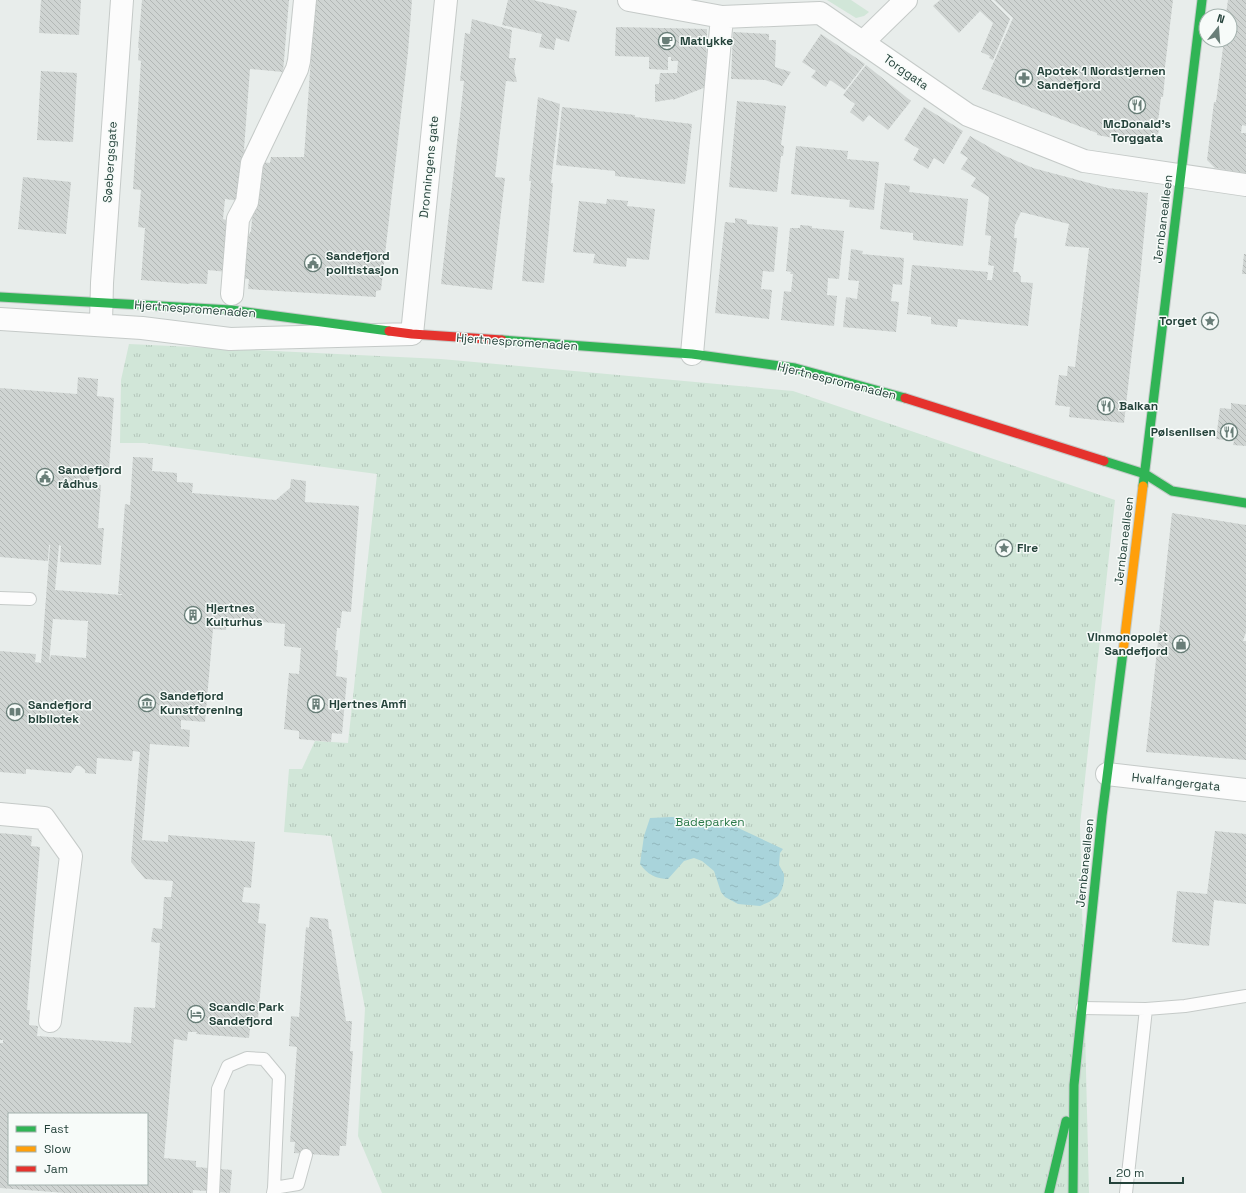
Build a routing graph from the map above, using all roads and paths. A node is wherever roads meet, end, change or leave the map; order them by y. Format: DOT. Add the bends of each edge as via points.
graph roads {
  1 [pos="122,0"];
  2 [pos="305,0"];
  3 [pos="446,0"];
  4 [pos="629,0"];
  5 [pos="906,0"];
  6 [pos="1202,0"];
  7 [pos="820,6"];
  8 [pos="722,17"];
  9 [pos="863,42"];
  10 [pos="1180,175"];
  11 [pos="1246,185"];
  12 [pos="232,294"];
  13 [pos="0,297"];
  14 [pos="102,302"];
  15 [pos="0,319"];
  16 [pos="101,324"];
  17 [pos="412,334"];
  18 [pos="692,354"];
  19 [pos="1145,474"];
  20 [pos="1246,503"];
  21 [pos="0,598"];
  22 [pos="30,599"];
  23 [pos="1107,774"];
  24 [pos="1246,790"];
  25 [pos="0,814"];
  26 [pos="1246,996"];
  27 [pos="1082,1008"];
  28 [pos="1146,1009"];
  29 [pos="50,1020"];
  30 [pos="1074,1085"];
  31 [pos="306,1155"];
  32 [pos="274,1191"];
  33 [pos="213,1193"];
  34 [pos="1049,1193"];
  35 [pos="1073,1193"];
  36 [pos="1126,1193"];
  1 -- 14 [label="street, Søebergsgate"];
  2 -- 12 [label="street" via="297,69 252,163 247,202 238,219"];
  3 -- 17 [label="street, Dronningens gate"];
  4 -- 8 [label="street, Torggata"];
  5 -- 9 [label="street"];
  6 -- 10 [label="street, Jernbanealleen"];
  7 -- 8 [label="street, Torggata"];
  7 -- 9 [label="street, Torggata"];
  8 -- 18 [label="street"];
  9 -- 10 [label="street, Torggata" via="968,115 1084,161"];
  10 -- 11 [label="street, Torggata"];
  10 -- 19 [label="street, Jernbanealleen"];
  13 -- 14 [label="street, Hjertnespromenaden"];
  14 -- 16 [label="street, Søebergsgate"];
  14 -- 17 [label="street, Hjertnespromenaden" via="231,310"];
  15 -- 16 [label="street, Hjertnespromenaden"];
  16 -- 17 [label="street, Hjertnespromenaden" via="230,340"];
  17 -- 18 [label="street, Hjertnespromenaden"];
  18 -- 19 [label="street, Hjertnespromenaden" via="795,368 888,392"];
  19 -- 20 [label="street, Hjertnespromenaden" via="1172,491"];
  19 -- 23 [label="street, Jernbanealleen"];
  21 -- 22 [label="lane"];
  23 -- 24 [label="street, Hvalfangergata"];
  23 -- 27 [label="street, Jernbanealleen"];
  25 -- 29 [label="street" via="44,818 71,856"];
  26 -- 28 [label="lane" via="1185,1006"];
  27 -- 28 [label="lane"];
  27 -- 30 [label="street, Jernbanealleen"];
  28 -- 36 [label="lane"];
  30 -- 34 [label="street, Jernbanealleen"];
  30 -- 35 [label="street, Jernbanealleen"];
  31 -- 32 [label="lane" via="298,1184"];
  32 -- 33 [label="lane" via="279,1077 264,1059 247,1058 228,1066 218,1089"];
}
